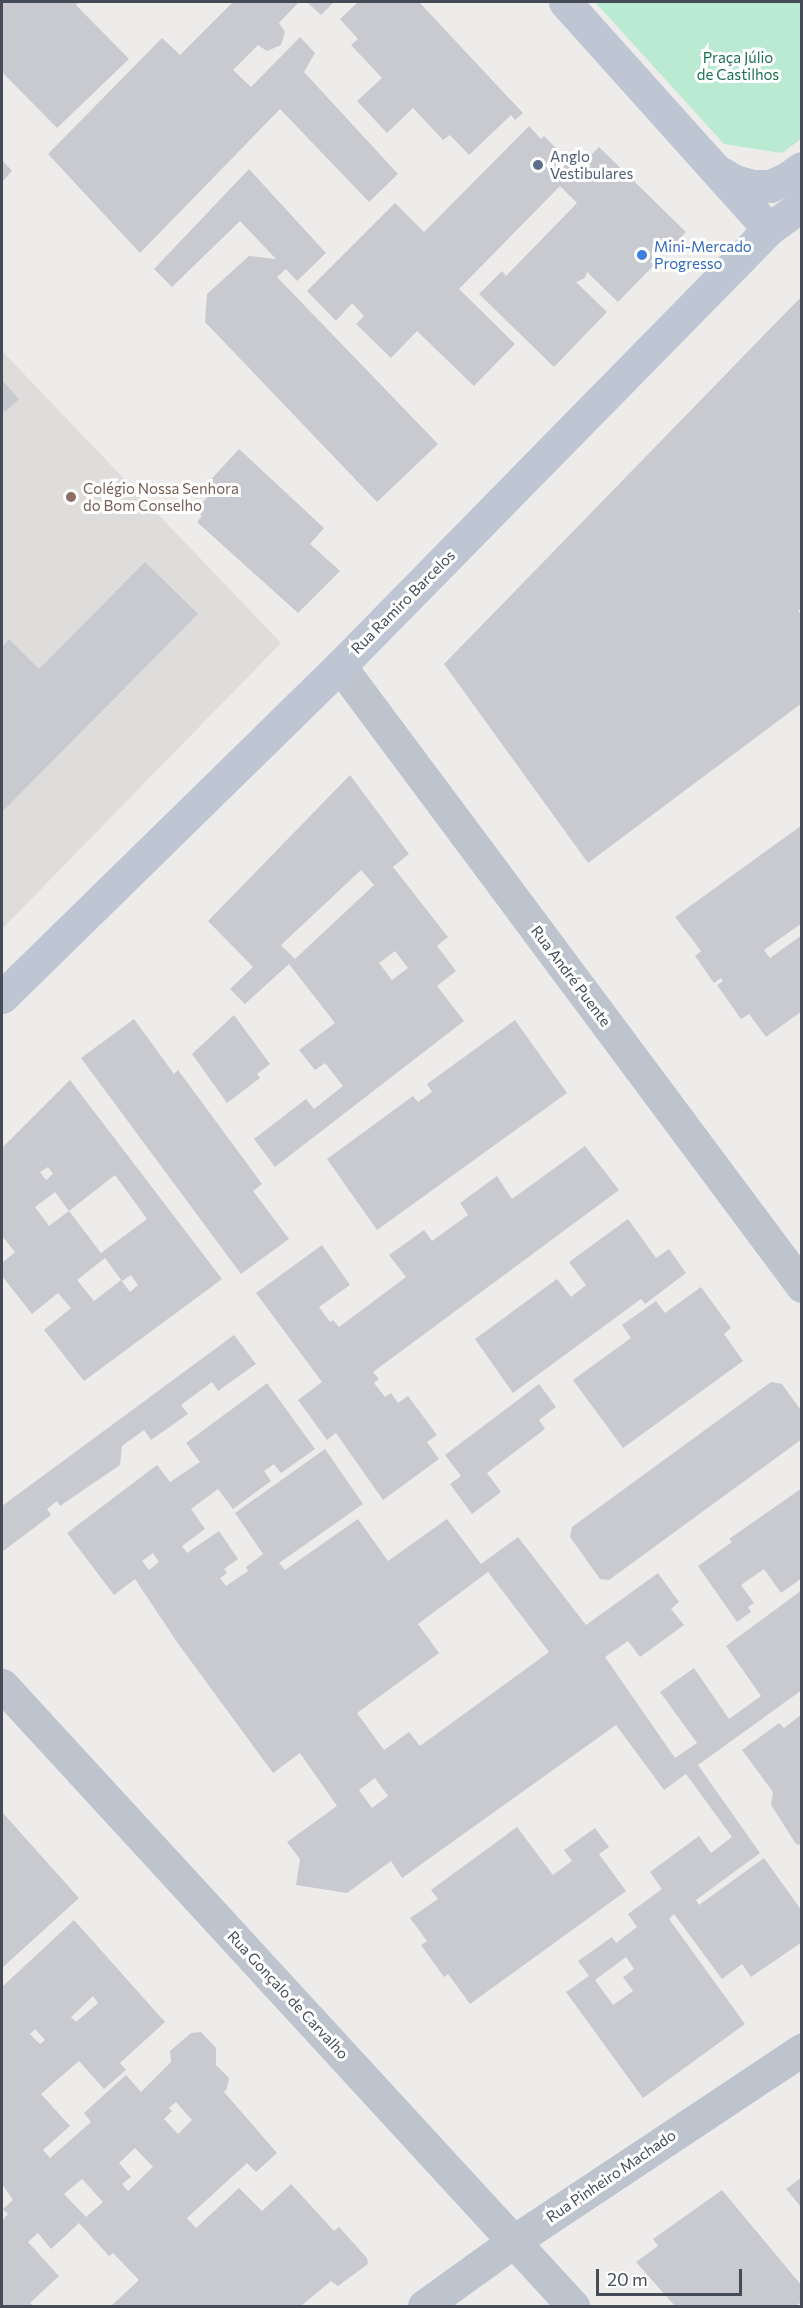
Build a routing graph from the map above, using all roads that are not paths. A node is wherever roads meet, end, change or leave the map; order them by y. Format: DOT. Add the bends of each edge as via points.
graph roads {
  1 [pos="565,2"];
  2 [pos="801,168"];
  3 [pos="719,172"];
  4 [pos="801,205"];
  5 [pos="769,229"];
  6 [pos="340,666"];
  7 [pos="2,997"];
  8 [pos="801,1286"];
  9 [pos="2,1684"];
  10 [pos="801,2050"];
  11 [pos="514,2241"];
  12 [pos="424,2307"];
  13 [pos="573,2307"];
  1 -- 3 [label="street"];
  2 -- 3 [label="street" via="770,186 752,186"];
  3 -- 5 [label="street"];
  4 -- 5 [label="street, Rua Ramiro Barcelos"];
  5 -- 6 [label="street, Rua Ramiro Barcelos"];
  6 -- 7 [label="street, Rua Ramiro Barcelos"];
  6 -- 8 [label="street, Rua André Puente"];
  9 -- 11 [label="street, Rua Gonçalo de Carvalho"];
  10 -- 11 [label="street, Rua Pinheiro Machado"];
  11 -- 12 [label="street, Rua Pinheiro Machado"];
  11 -- 13 [label="street, Rua Gonçalo de Carvalho"];
}
